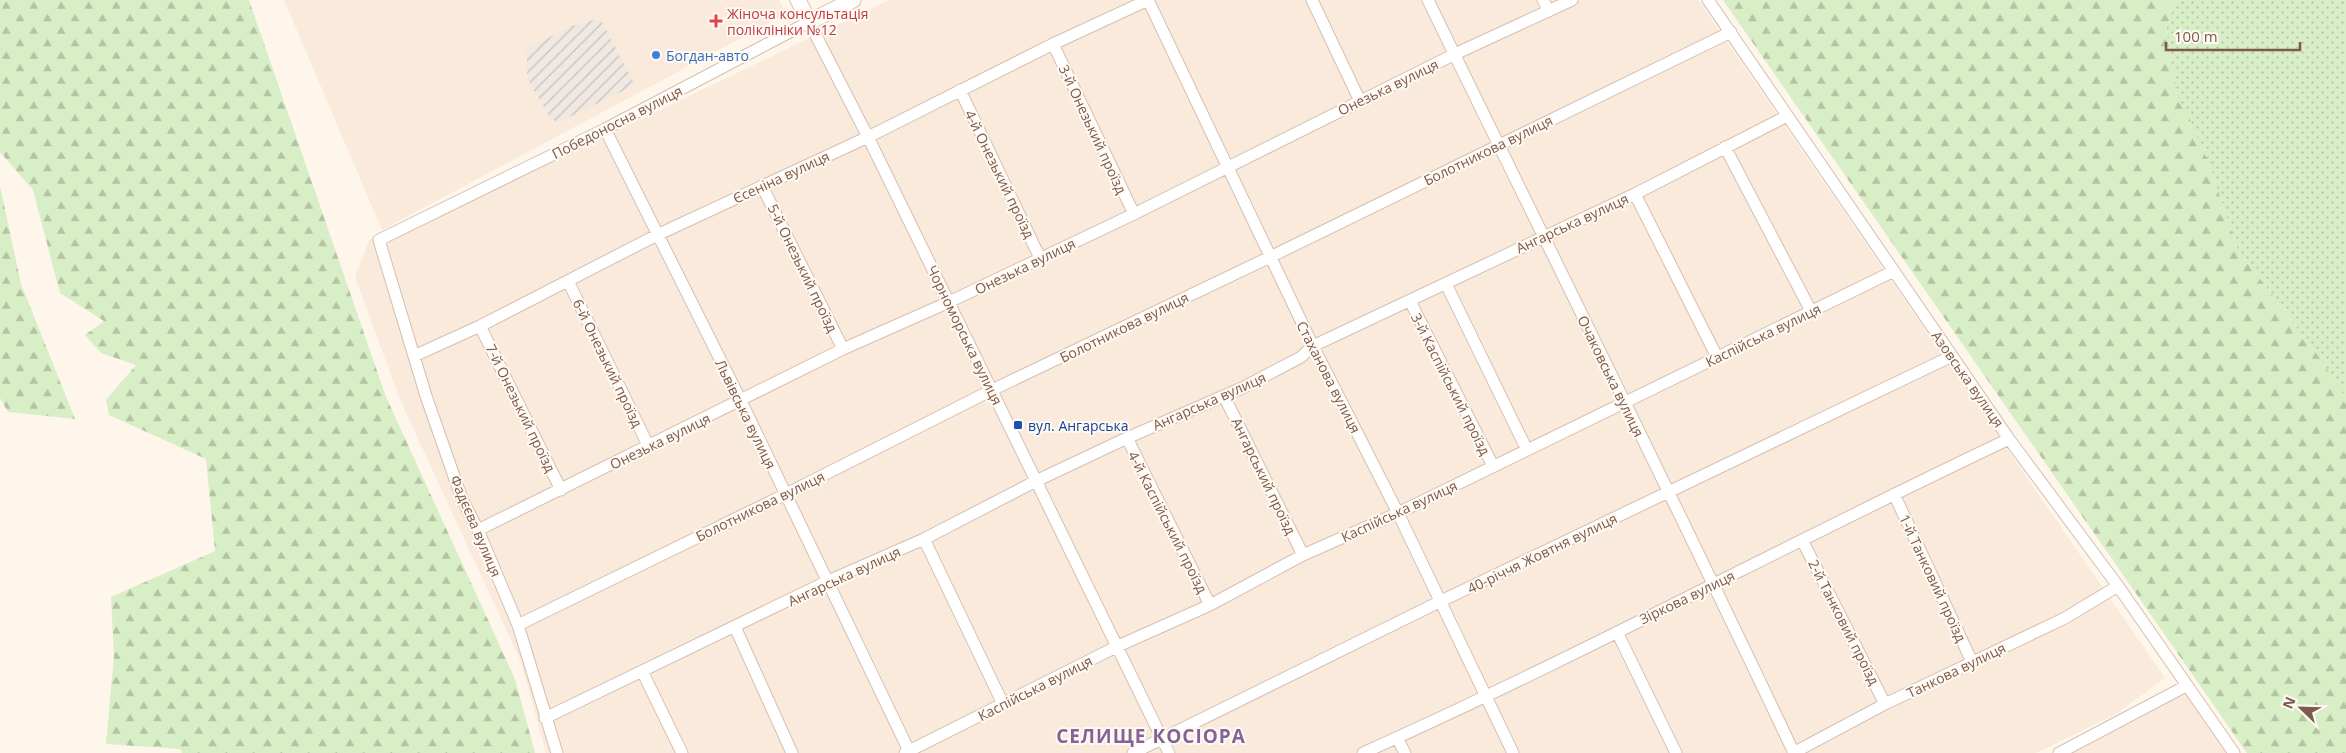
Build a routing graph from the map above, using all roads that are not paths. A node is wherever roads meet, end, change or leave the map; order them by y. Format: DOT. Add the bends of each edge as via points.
graph roads {
  1 [pos="798,0"];
  2 [pos="853,0"];
  3 [pos="1148,0"];
  4 [pos="1312,0"];
  5 [pos="1428,0"];
  6 [pos="1543,0"];
  7 [pos="1572,0"];
  8 [pos="1708,0"];
  9 [pos="1549,11"];
  10 [pos="809,22"];
  11 [pos="1731,32"];
  12 [pos="1052,44"];
  13 [pos="1455,54"];
  14 [pos="960,90"];
  15 [pos="1360,101"];
  16 [pos="1787,116"];
  17 [pos="605,130"];
  18 [pos="868,136"];
  19 [pos="1499,145"];
  20 [pos="1725,148"];
  21 [pos="1229,167"];
  22 [pos="762,186"];
  23 [pos="1635,194"];
  24 [pos="1134,214"];
  25 [pos="657,235"];
  26 [pos="1544,236"];
  27 [pos="379,240"];
  28 [pos="1270,257"];
  29 [pos="1040,258"];
  30 [pos="1894,271"];
  31 [pos="568,281"];
  32 [pos="1446,284"];
  33 [pos="1410,301"];
  34 [pos="949,302"];
  35 [pos="1811,311"];
  36 [pos="480,326"];
  37 [pos="1312,346"];
  38 [pos="843,349"];
  39 [pos="414,356"];
  40 [pos="1952,356"];
  41 [pos="1717,357"];
  42 [pos="992,390"];
  43 [pos="1224,396"];
  44 [pos="741,401"];
  45 [pos="1623,401"];
  46 [pos="1127,438"];
  47 [pos="2010,439"];
  48 [pos="648,445"];
  49 [pos="1527,450"];
  50 [pos="1493,466"];
  51 [pos="1036,481"];
  52 [pos="561,490"];
  53 [pos="1668,493"];
  54 [pos="1894,494"];
  55 [pos="784,495"];
  56 [pos="1398,513"];
  57 [pos="478,530"];
  58 [pos="924,539"];
  59 [pos="1802,540"];
  60 [pos="1303,555"];
  61 [pos="826,582"];
  62 [pos="1714,584"];
  63 [pos="2118,586"];
  64 [pos="1439,602"];
  65 [pos="1210,605"];
  66 [pos="518,625"];
  67 [pos="735,628"];
  68 [pos="1617,632"];
  69 [pos="1118,646"];
  70 [pos="1972,662"];
  71 [pos="642,671"];
  72 [pos="2186,686"];
  73 [pos="1486,695"];
  74 [pos="1003,704"];
  75 [pos="1885,704"];
  76 [pos="545,718"];
  77 [pos="1397,738"];
  78 [pos="1162,739"];
  79 [pos="908,752"];
  80 [pos="556,753"];
  81 [pos="682,753"];
  82 [pos="792,753"];
  83 [pos="1133,753"];
  84 [pos="1169,753"];
  85 [pos="1363,753"];
  86 [pos="1405,753"];
  87 [pos="1513,753"];
  88 [pos="1676,753"];
  89 [pos="1794,753"];
  90 [pos="2059,753"];
  91 [pos="2234,753"];
  1 -- 10 [label="street, Чорноморська вулиця"];
  2 -- 10 [label="street, Победоносна вулиця"];
  3 -- 12 [label="street, Єсеніна вулиця"];
  3 -- 21 [label="street, Стаханова вулиця"];
  4 -- 15 [label="street"];
  5 -- 13 [label="street, Очаковська вулиця"];
  6 -- 9 [label="street"];
  7 -- 9 [label="street, Онезька вулиця"];
  8 -- 11 [label="street, Азовська вулиця"];
  9 -- 13 [label="street, Онезька вулиця"];
  10 -- 17 [label="street, Победоносна вулиця"];
  10 -- 18 [label="street, Чорноморська вулиця"];
  11 -- 16 [label="street, Азовська вулиця"];
  11 -- 19 [label="street, Болотникова вулиця"];
  12 -- 14 [label="street, Єсеніна вулиця"];
  12 -- 24 [label="street, 3-й Онезький проїзд"];
  13 -- 15 [label="street, Онезька вулиця"];
  13 -- 19 [label="street, Очаковська вулиця"];
  14 -- 18 [label="street, Єсеніна вулиця"];
  14 -- 29 [label="street, 4-й Онезький проїзд"];
  15 -- 21 [label="street, Онезька вулиця"];
  16 -- 20 [label="street, Ангарська вулиця"];
  16 -- 30 [label="street, Азовська вулиця"];
  17 -- 25 [label="street, Львівська вулиця"];
  17 -- 27 [label="street, Победоносна вулиця"];
  18 -- 22 [label="street, Єсеніна вулиця"];
  18 -- 34 [label="street, Чорноморська вулиця"];
  19 -- 26 [label="street, Очаковська вулиця"];
  19 -- 28 [label="street, Болотникова вулиця"];
  20 -- 23 [label="street, Ангарська вулиця"];
  20 -- 35 [label="street"];
  21 -- 24 [label="street, Онезька вулиця"];
  21 -- 28 [label="street, Стаханова вулиця"];
  22 -- 25 [label="street, Єсеніна вулиця"];
  22 -- 38 [label="street, 5-й Онезький проїзд"];
  23 -- 26 [label="street, Ангарська вулиця"];
  23 -- 41 [label="street"];
  24 -- 29 [label="street, Онезька вулиця"];
  25 -- 31 [label="street, Єсеніна вулиця"];
  25 -- 44 [label="street, Львівська вулиця"];
  26 -- 32 [label="street, Ангарська вулиця"];
  26 -- 45 [label="street, Очаковська вулиця"];
  27 -- 39 [label="street, Фадєєва вулиця"];
  28 -- 37 [label="street, Стаханова вулиця"];
  28 -- 42 [label="street, Болотникова вулиця"];
  29 -- 34 [label="street, Онезька вулиця"];
  30 -- 35 [label="street, Каспійська вулиця"];
  30 -- 40 [label="street, Азовська вулиця"];
  31 -- 36 [label="street, Єсеніна вулиця"];
  31 -- 48 [label="street, 6-й Онезький проїзд"];
  32 -- 33 [label="street, Ангарська вулиця"];
  32 -- 49 [label="street"];
  33 -- 37 [label="street, Ангарська вулиця"];
  33 -- 50 [label="street, 3-й Каспійський проїзд"];
  34 -- 38 [label="street, Онезька вулиця"];
  34 -- 42 [label="street, Чорноморська вулиця"];
  35 -- 41 [label="street, Каспійська вулиця"];
  36 -- 39 [label="street, Єсеніна вулиця"];
  36 -- 52 [label="street, 7-й Онезький проїзд"];
  37 -- 43 [label="street, Ангарська вулиця" via="1301,358"];
  37 -- 56 [label="street, Стаханова вулиця"];
  38 -- 44 [label="street, Онезька вулиця"];
  39 -- 57 [label="street, Фадєєва вулиця" via="462,499"];
  40 -- 47 [label="street, Азовська вулиця"];
  40 -- 53 [label="street, 40-річчя Жовтня вулиця"];
  41 -- 45 [label="street, Каспійська вулиця"];
  42 -- 51 [label="street, Чорноморська вулиця"];
  42 -- 55 [label="street, Болотникова вулиця"];
  43 -- 46 [label="street, Ангарська вулиця"];
  43 -- 60 [label="street, Ангарський проїзд"];
  44 -- 48 [label="street, Онезька вулиця"];
  44 -- 55 [label="street, Львівська вулиця"];
  45 -- 49 [label="street, Каспійська вулиця"];
  45 -- 53 [label="street, Очаковська вулиця"];
  46 -- 51 [label="street, Ангарська вулиця"];
  46 -- 65 [label="street, 4-й Каспійський проїзд"];
  47 -- 54 [label="street, Зіркова вулиця"];
  47 -- 63 [label="street, Азовська вулиця"];
  48 -- 52 [label="street, Онезька вулиця"];
  49 -- 50 [label="street, Каспійська вулиця"];
  50 -- 56 [label="street, Каспійська вулиця"];
  51 -- 58 [label="street, Ангарська вулиця"];
  51 -- 69 [label="street, Чорноморська вулиця"];
  52 -- 57 [label="street, Онезька вулиця"];
  53 -- 62 [label="street, Очаковська вулиця"];
  53 -- 64 [label="street, 40-річчя Жовтня вулиця"];
  54 -- 59 [label="street, Зіркова вулиця"];
  54 -- 70 [label="street, 1-й Танковий проїзд"];
  55 -- 61 [label="street, Львівська вулиця"];
  55 -- 66 [label="street, Болотникова вулиця"];
  56 -- 60 [label="street, Каспійська вулиця"];
  56 -- 64 [label="street, Стаханова вулиця"];
  57 -- 66 [label="street, Фадєєва вулиця"];
  58 -- 61 [label="street, Ангарська вулиця"];
  58 -- 74 [label="street"];
  59 -- 62 [label="street, Зіркова вулиця"];
  59 -- 75 [label="street, 2-й Танковий проїзд"];
  60 -- 65 [label="street, Каспійська вулиця"];
  61 -- 67 [label="street, Ангарська вулиця"];
  61 -- 79 [label="street, Львівська вулиця"];
  62 -- 68 [label="street, Зіркова вулиця"];
  62 -- 89 [label="street, Очаковська вулиця"];
  63 -- 70 [label="street, Танкова вулиця" via="2065,618"];
  63 -- 72 [label="street, Азовська вулиця"];
  64 -- 73 [label="street, Стаханова вулиця"];
  64 -- 78 [label="street, 40-річчя Жовтня вулиця"];
  65 -- 69 [label="street, Каспійська вулиця"];
  66 -- 76 [label="street, Фадєєва вулиця"];
  67 -- 71 [label="street, Ангарська вулиця"];
  67 -- 82 [label="street"];
  68 -- 73 [label="street, Зіркова вулиця"];
  68 -- 88 [label="street"];
  69 -- 74 [label="street, Каспійська вулиця"];
  69 -- 78 [label="street, Чорноморська вулиця"];
  70 -- 75 [label="street, Танкова вулиця"];
  71 -- 76 [label="street, Ангарська вулиця"];
  71 -- 81 [label="street"];
  72 -- 90 [label="street"];
  72 -- 91 [label="street, Азовська вулиця"];
  73 -- 77 [label="street, Зіркова вулиця"];
  73 -- 87 [label="street, Стаханова вулиця"];
  74 -- 79 [label="street, Каспійська вулиця"];
  75 -- 89 [label="street, Танкова вулиця"];
  76 -- 80 [label="street, Фадєєва вулиця"];
  77 -- 85 [label="street, Зіркова вулиця"];
  77 -- 86 [label="street"];
  78 -- 83 [label="street, 40-річчя Жовтня вулиця"];
  78 -- 84 [label="street, Чорноморська вулиця"];
}
